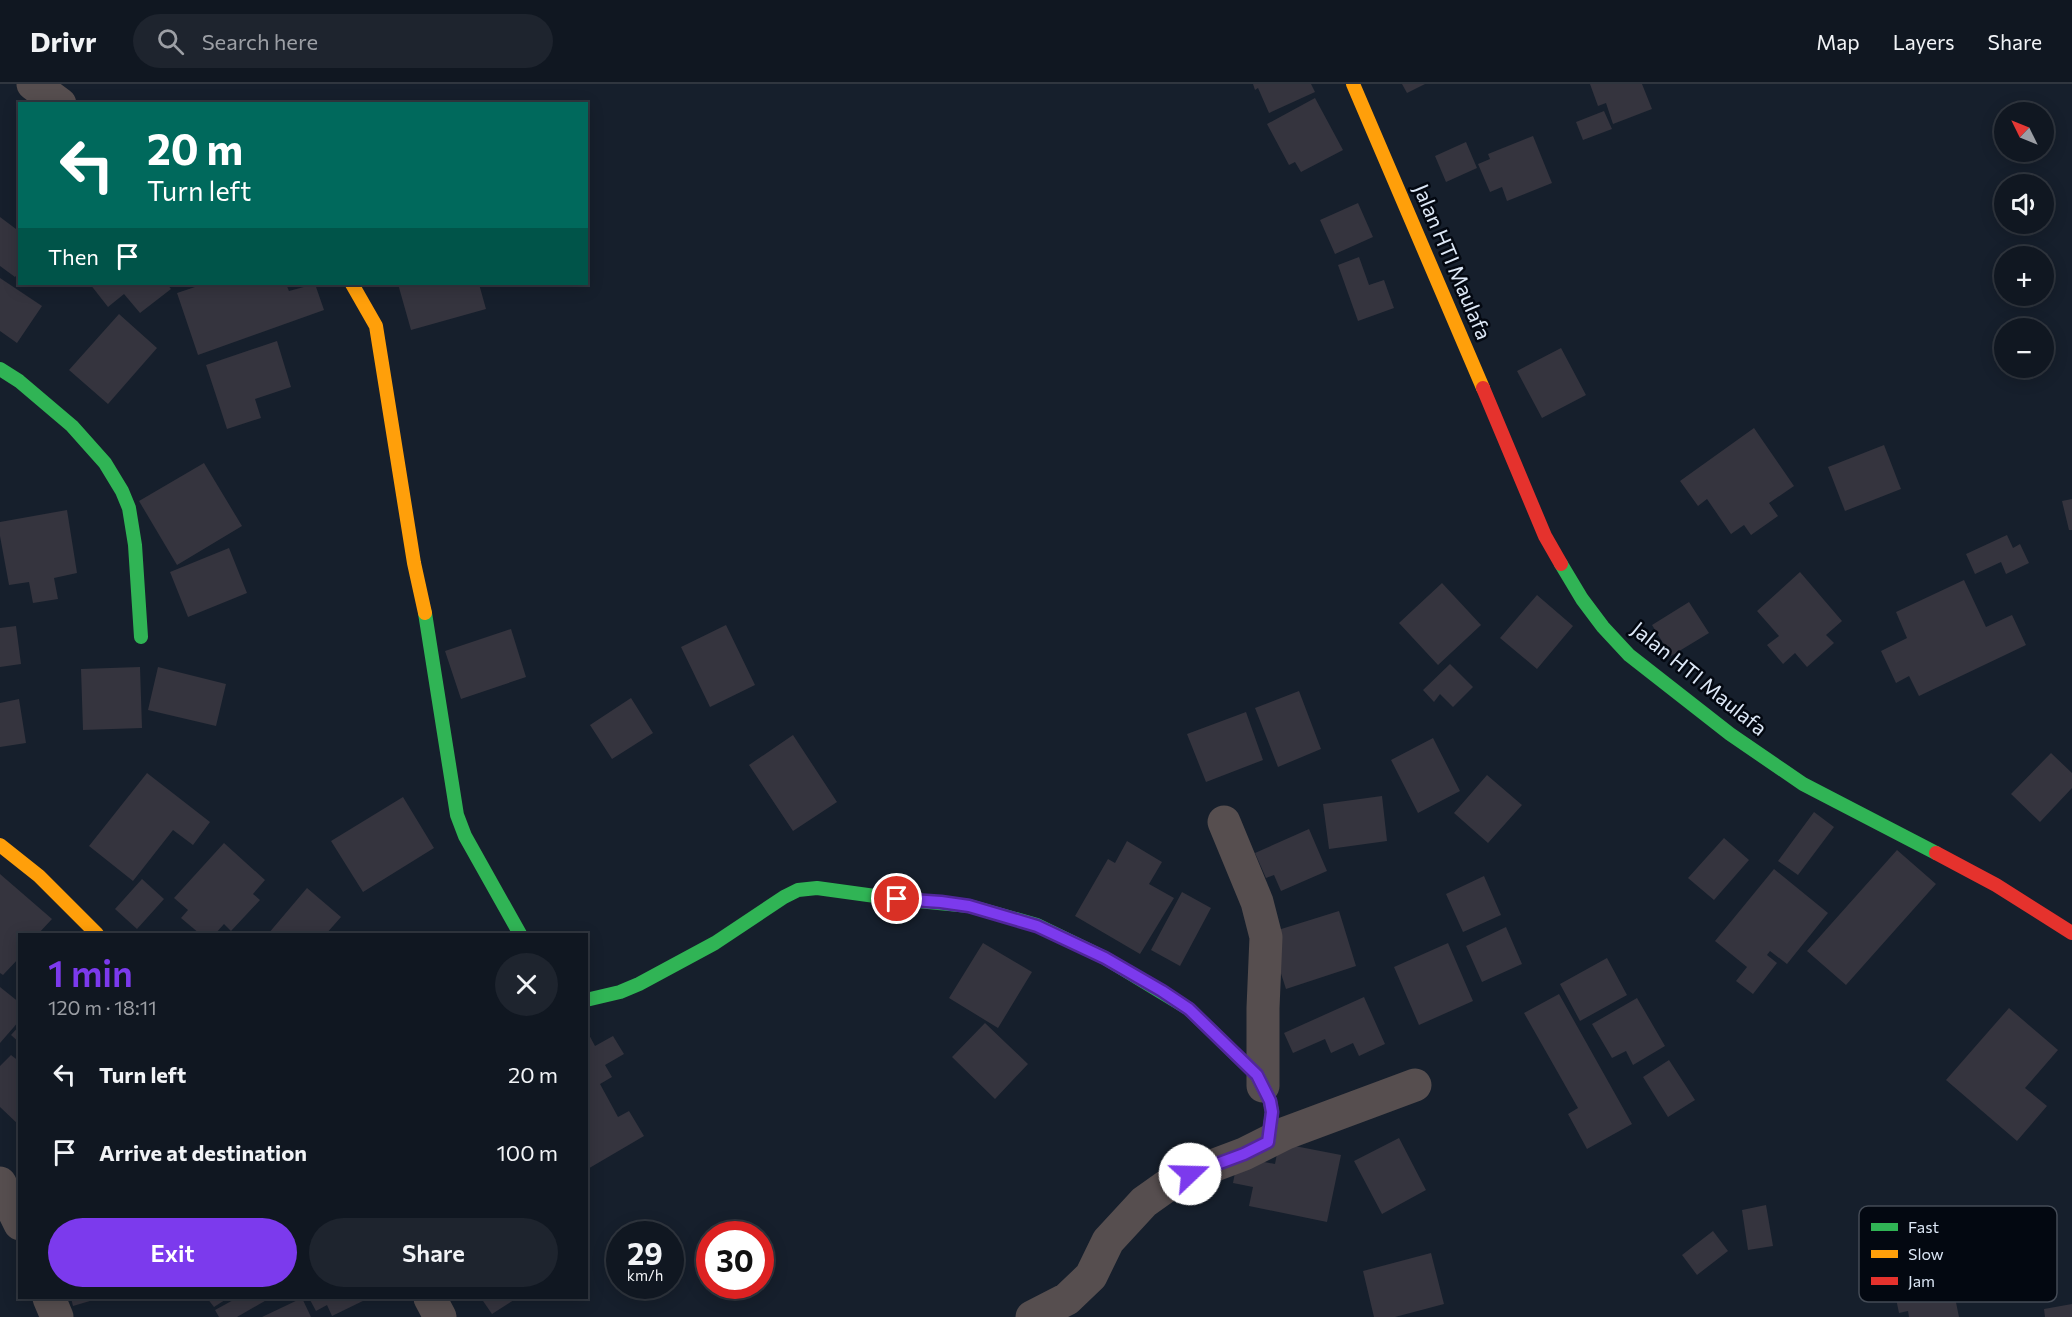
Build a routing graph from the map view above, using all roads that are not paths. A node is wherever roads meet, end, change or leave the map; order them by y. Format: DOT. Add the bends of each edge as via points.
graph roads {
  1 [pos="33,84"];
  2 [pos="1353,84"];
  3 [pos="57,102"];
  4 [pos="353,285"];
  5 [pos="0,369"];
  6 [pos="141,637"];
  7 [pos="1224,822"];
  8 [pos="0,845"];
  9 [pos="96,933"];
  10 [pos="519,933"];
  11 [pos="2072,933"];
  12 [pos="588,1000"];
  13 [pos="1415,1085"];
  14 [pos="1263,1086"];
  15 [pos="1268,1142"];
  16 [pos="0,1183"];
  17 [pos="18,1220"];
  18 [pos="49,1299"];
  19 [pos="431,1299"];
  20 [pos="57,1317"];
  21 [pos="440,1317"];
  22 [pos="1032,1317"];
  1 -- 3 [label="street"];
  2 -- 11 [label="street, Jalan HTI Maulafa" via="1545,536 1582,599 1604,627 1629,655 1730,734 1803,784 1996,885"];
  4 -- 10 [label="street" via="376,326 457,815"];
  5 -- 6 [label="street" via="65,419 114,477 129,506 140,588"];
  7 -- 14 [label="street" via="1257,902 1266,937"];
  8 -- 9 [label="street" via="39,876"];
  12 -- 14 [label="street" via="639,984 715,943 798,890 817,888 941,902 1037,926 1105,958 1189,1009 1248,1064"];
  13 -- 15 [label="street"];
  14 -- 15 [label="street" via="1272,1112"];
  15 -- 22 [label="street" via="1175,1180 1144,1202 1108,1241 1090,1276 1066,1299"];
  16 -- 17 [label="street"];
  18 -- 20 [label="street"];
  19 -- 21 [label="street"];
}
